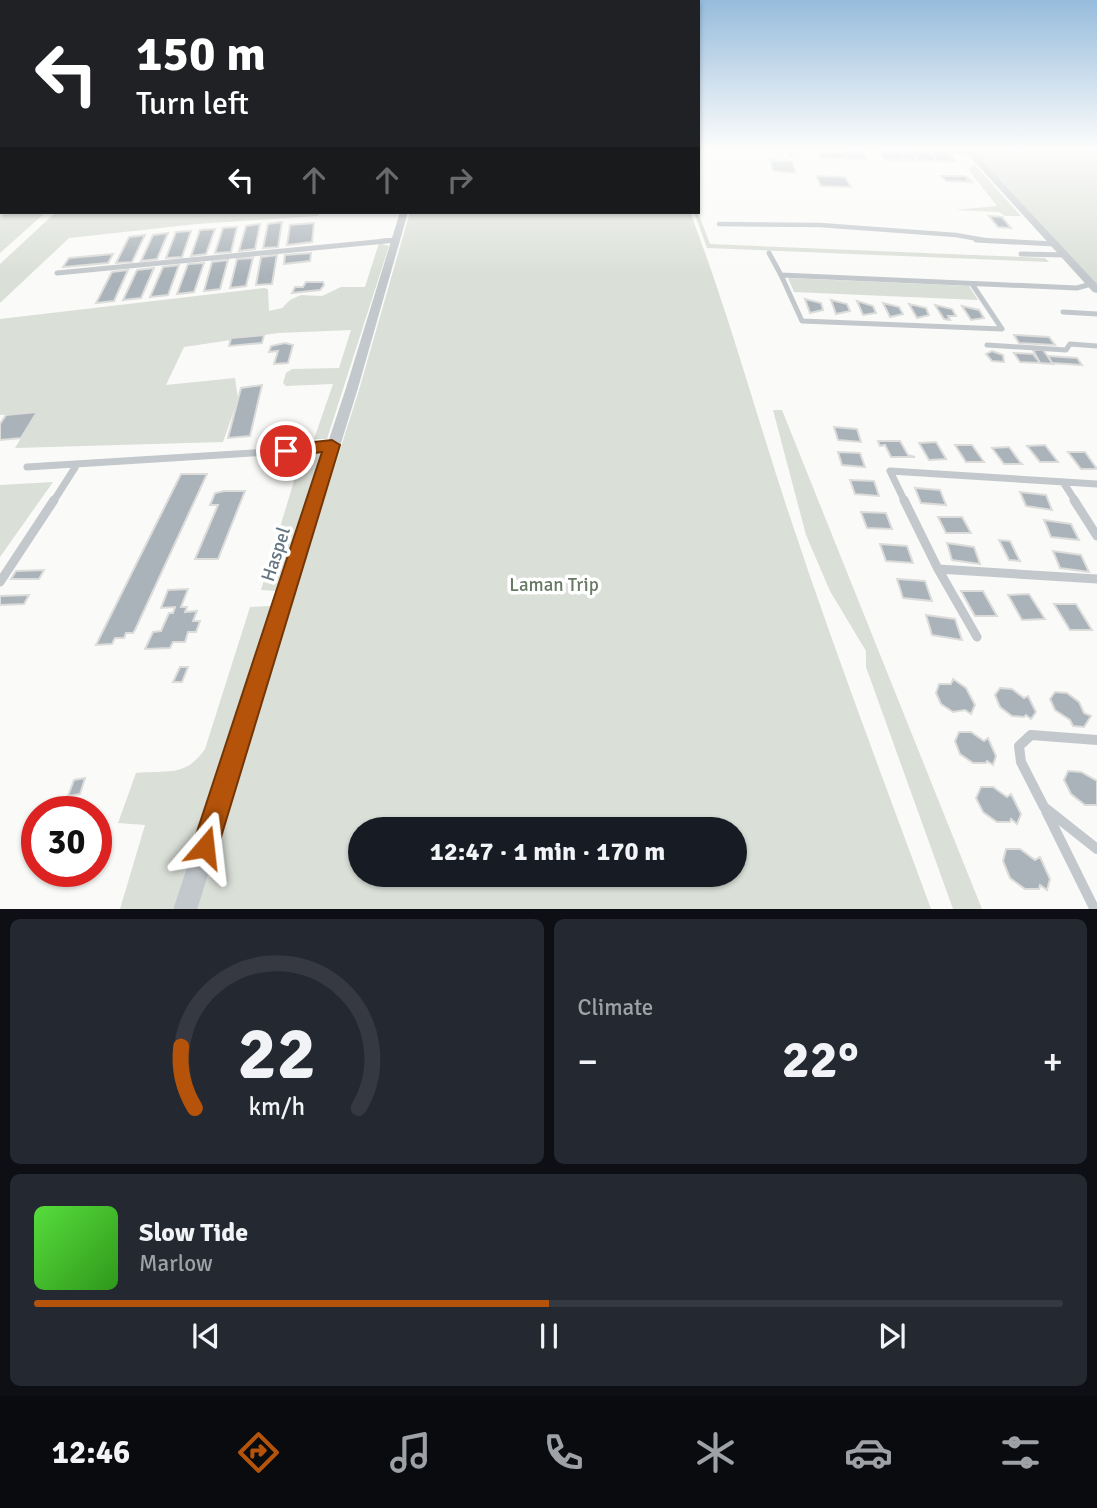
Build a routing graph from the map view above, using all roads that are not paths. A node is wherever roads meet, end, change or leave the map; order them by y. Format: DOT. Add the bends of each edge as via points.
graph roads {
  1 [pos="1005,190"];
  2 [pos="403,214"];
  3 [pos="719,224"];
  4 [pos="396,240"];
  5 [pos="1055,244"];
  6 [pos="769,253"];
  7 [pos="1021,254"];
  8 [pos="1065,255"];
  9 [pos="57,273"];
  10 [pos="781,275"];
  11 [pos="972,284"];
  12 [pos="1094,287"];
  13 [pos="1063,312"];
  14 [pos="1097,314"];
  15 [pos="987,345"];
  16 [pos="1097,346"];
  17 [pos="332,445"];
  18 [pos="76,466"];
  19 [pos="27,467"];
  20 [pos="1063,482"];
  21 [pos="1097,484"];
  22 [pos="1097,536"];
  23 [pos="939,569"];
  24 [pos="1097,579"];
  25 [pos="0,582"];
  26 [pos="977,637"];
  27 [pos="1097,740"];
  28 [pos="1044,807"];
  29 [pos="1097,849"];
  30 [pos="185,909"];
  31 [pos="1095,909"];
  1 -- 5 [label="street"];
  2 -- 4 [label="street, Haspel"];
  3 -- 5 [label="lane" via="820,225 956,234 997,243"];
  4 -- 9 [label="lane"];
  4 -- 17 [label="street, Haspel"];
  5 -- 8 [label="street"];
  6 -- 10 [label="lane"];
  7 -- 8 [label="lane"];
  8 -- 12 [label="street"];
  10 -- 11 [label="lane"];
  10 -- 11 [label="lane" via="802,321 1002,329"];
  11 -- 12 [label="lane"];
  13 -- 14 [label="lane"];
  15 -- 16 [label="lane" via="1066,350 1070,344"];
  17 -- 18 [label="lane"];
  17 -- 30 [label="street, Haspel"];
  18 -- 19 [label="lane"];
  18 -- 25 [label="lane"];
  20 -- 21 [label="lane"];
  20 -- 22 [label="lane"];
  20 -- 23 [label="lane" via="891,471"];
  23 -- 24 [label="lane"];
  23 -- 26 [label="lane"];
  27 -- 28 [label="lane" via="1031,735 1019,746 1021,762"];
  28 -- 29 [label="lane"];
  28 -- 31 [label="lane"];
}
